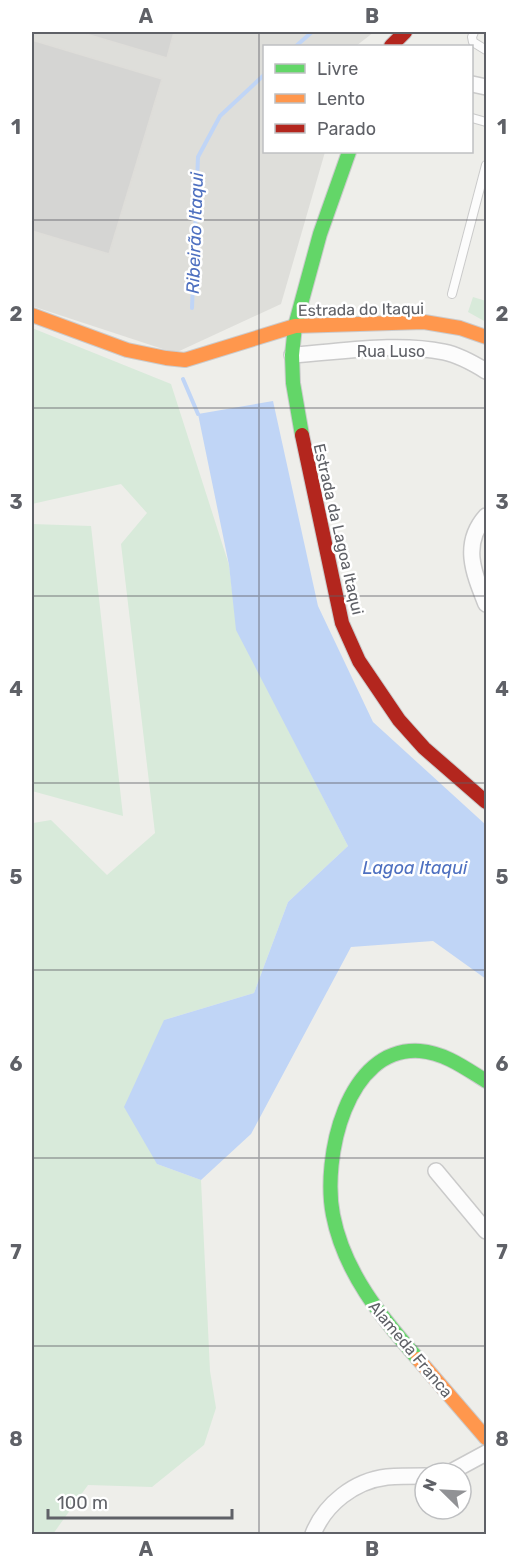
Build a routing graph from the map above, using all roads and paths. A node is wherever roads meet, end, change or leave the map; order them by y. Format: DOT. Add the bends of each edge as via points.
graph roads {
  1 [pos="405,32"];
  2 [pos="474,32"];
  3 [pos="392,45"];
  4 [pos="486,50"];
  5 [pos="350,153"];
  6 [pos="486,165"];
  7 [pos="452,294"];
  8 [pos="32,315"];
  9 [pos="295,326"];
  10 [pos="486,337"];
  11 [pos="291,355"];
  12 [pos="486,371"];
  13 [pos="486,516"];
  14 [pos="486,604"];
  15 [pos="486,802"];
  16 [pos="486,1081"];
  17 [pos="436,1171"];
  18 [pos="486,1231"];
  19 [pos="486,1438"];
  20 [pos="486,1453"];
  21 [pos="471,1461"];
  22 [pos="413,1476"];
  23 [pos="312,1534"];
  1 -- 3 [label="street"];
  2 -- 4 [label="lane" via="473,42"];
  5 -- 9 [label="street, Estrada da Lagoa Itaqui" via="320,234"];
  6 -- 7 [label="lane"];
  8 -- 9 [label="street, Estrada do Itaqui" via="149,356 173,360 185,360"];
  9 -- 10 [label="street, Estrada do Itaqui" via="424,322"];
  9 -- 11 [label="street, Estrada da Lagoa Itaqui"];
  11 -- 12 [label="street, Rua Luso" via="390,348 427,350 446,353"];
  11 -- 15 [label="street, Estrada da Lagoa Itaqui" via="306,461 342,623 374,685 399,720 424,748"];
  13 -- 14 [label="street" via="473,540 471,560"];
  16 -- 19 [label="street, Alameda Franca" via="428,1052 393,1055 380,1061 345,1107 333,1145 329,1187 333,1215 350,1264 368,1298"];
  17 -- 18 [label="street"];
  20 -- 21 [label="street"];
  22 -- 23 [label="street" via="386,1477 348,1492 327,1509"];
}
